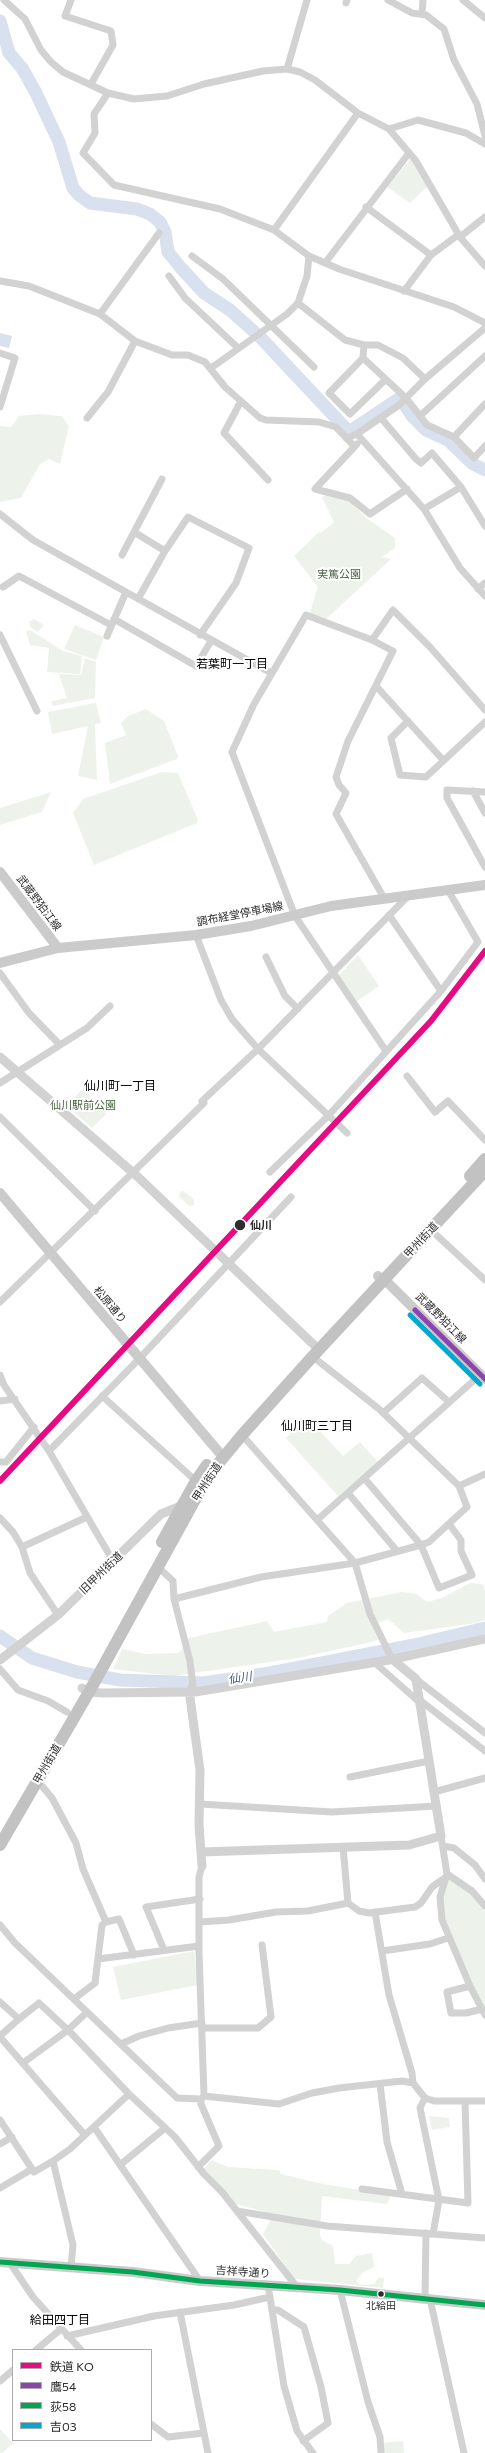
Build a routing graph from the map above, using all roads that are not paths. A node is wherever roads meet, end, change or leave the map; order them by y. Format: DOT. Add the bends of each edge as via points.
graph roads {
  1 [pos="4,0"];
  2 [pos="71,0"];
  3 [pos="307,0"];
  4 [pos="388,0"];
  5 [pos="423,0"];
  6 [pos="463,0"];
  7 [pos="422,14"];
  8 [pos="485,18"];
  9 [pos="288,69"];
  10 [pos="92,84"];
  11 [pos="108,93"];
  12 [pos="358,113"];
  13 [pos="389,129"];
  14 [pos="485,136"];
  15 [pos="485,144"];
  16 [pos="408,153"];
  17 [pos="366,207"];
  18 [pos="485,217"];
  19 [pos="274,230"];
  20 [pos="159,233"];
  21 [pos="459,236"];
  22 [pos="431,255"];
  23 [pos="192,256"];
  24 [pos="309,256"];
  25 [pos="325,263"];
  26 [pos="485,266"];
  27 [pos="169,276"];
  28 [pos="0,282"];
  29 [pos="404,291"];
  30 [pos="298,303"];
  31 [pos="100,314"];
  32 [pos="485,323"];
  33 [pos="269,326"];
  34 [pos="485,328"];
  35 [pos="135,342"];
  36 [pos="364,345"];
  37 [pos="238,348"];
  38 [pos="0,353"];
  39 [pos="485,356"];
  40 [pos="363,358"];
  41 [pos="314,367"];
  42 [pos="212,368"];
  43 [pos="425,379"];
  44 [pos="385,380"];
  45 [pos="406,398"];
  46 [pos="241,401"];
  47 [pos="485,404"];
  48 [pos="0,407"];
  49 [pos="420,416"];
  50 [pos="87,418"];
  51 [pos="381,418"];
  52 [pos="359,437"];
  53 [pos="454,437"];
  54 [pos="346,438"];
  55 [pos="354,446"];
  56 [pos="485,446"];
  57 [pos="162,479"];
  58 [pos="268,480"];
  59 [pos="461,487"];
  60 [pos="407,489"];
  61 [pos="424,509"];
  62 [pos="0,514"];
  63 [pos="485,526"];
  64 [pos="134,532"];
  65 [pos="165,551"];
  66 [pos="122,555"];
  67 [pos="485,582"];
  68 [pos="1,586"];
  69 [pos="478,589"];
  70 [pos="126,592"];
  71 [pos="485,596"];
  72 [pos="138,599"];
  73 [pos="113,622"];
  74 [pos="0,635"];
  75 [pos="200,635"];
  76 [pos="106,636"];
  77 [pos="372,640"];
  78 [pos="211,641"];
  79 [pos="271,673"];
  80 [pos="376,686"];
  81 [pos="485,710"];
  82 [pos="37,711"];
  83 [pos="408,721"];
  84 [pos="485,722"];
  85 [pos="443,760"];
  86 [pos="473,791"];
  87 [pos="485,792"];
  88 [pos="485,813"];
  89 [pos="485,848"];
  90 [pos="477,852"];
  91 [pos="485,867"];
  92 [pos="0,872"];
  93 [pos="485,885"];
  94 [pos="448,890"];
  95 [pos="410,894"];
  96 [pos="384,898"];
  97 [pos="389,915"];
  98 [pos="295,916"];
  99 [pos="196,935"];
  100 [pos="58,948"];
  101 [pos="266,957"];
  102 [pos="0,963"];
  103 [pos="0,973"];
  104 [pos="333,975"];
  105 [pos="441,990"];
  106 [pos="110,1006"];
  107 [pos="298,1009"];
  108 [pos="60,1045"];
  109 [pos="258,1049"];
  110 [pos="386,1052"];
  111 [pos="0,1057"];
  112 [pos="19,1072"];
  113 [pos="407,1076"];
  114 [pos="0,1083"];
  115 [pos="328,1116"];
  116 [pos="0,1117"];
  117 [pos="347,1133"];
  118 [pos="485,1140"];
  119 [pos="485,1159"];
  120 [pos="485,1171"];
  121 [pos="133,1172"];
  122 [pos="270,1172"];
  123 [pos="0,1192"];
  124 [pos="291,1197"];
  125 [pos="94,1211"];
  126 [pos="431,1230"];
  127 [pos="52,1253"];
  128 [pos="228,1262"];
  129 [pos="381,1278"];
  130 [pos="485,1280"];
  131 [pos="0,1302"];
  132 [pos="314,1351"];
  133 [pos="138,1358"];
  134 [pos="0,1375"];
  135 [pos="483,1377"];
  136 [pos="102,1396"];
  137 [pos="14,1399"];
  138 [pos="0,1401"];
  139 [pos="449,1402"];
  140 [pos="383,1413"];
  141 [pos="35,1429"];
  142 [pos="242,1435"];
  143 [pos="409,1439"];
  144 [pos="48,1448"];
  145 [pos="220,1455"];
  146 [pos="0,1462"];
  147 [pos="485,1474"];
  148 [pos="365,1479"];
  149 [pos="196,1481"];
  150 [pos="458,1486"];
  151 [pos="348,1493"];
  152 [pos="194,1501"];
  153 [pos="182,1505"];
  154 [pos="87,1517"];
  155 [pos="0,1518"];
  156 [pos="155,1519"];
  157 [pos="317,1520"];
  158 [pos="449,1524"];
  159 [pos="167,1533"];
  160 [pos="420,1545"];
  161 [pos="22,1547"];
  162 [pos="397,1551"];
  163 [pos="113,1561"];
  164 [pos="355,1563"];
  165 [pos="158,1567"];
  166 [pos="174,1599"];
  167 [pos="58,1615"];
  168 [pos="485,1639"];
  169 [pos="390,1656"];
  170 [pos="0,1660"];
  171 [pos="374,1662"];
  172 [pos="0,1669"];
  173 [pos="97,1669"];
  174 [pos="416,1679"];
  175 [pos="87,1688"];
  176 [pos="192,1689"];
  177 [pos="418,1701"];
  178 [pos="67,1712"];
  179 [pos="485,1733"];
  180 [pos="485,1750"];
  181 [pos="429,1761"];
  182 [pos="350,1777"];
  183 [pos="485,1778"];
  184 [pos="37,1780"];
  185 [pos="434,1792"];
  186 [pos="200,1804"];
  187 [pos="437,1806"];
  188 [pos="0,1830"];
  189 [pos="442,1836"];
  190 [pos="0,1845"];
  191 [pos="443,1846"];
  192 [pos="343,1847"];
  193 [pos="201,1852"];
  194 [pos="202,1866"];
  195 [pos="446,1876"];
  196 [pos="485,1879"];
  197 [pos="200,1899"];
  198 [pos="348,1903"];
  199 [pos="485,1906"];
  200 [pos="375,1912"];
  201 [pos="106,1922"];
  202 [pos="200,1922"];
  203 [pos="0,1925"];
  204 [pos="448,1938"];
  205 [pos="262,1945"];
  206 [pos="200,1946"];
  207 [pos="164,1950"];
  208 [pos="382,1950"];
  209 [pos="134,1954"];
  210 [pos="98,1959"];
  211 [pos="470,1986"];
  212 [pos="74,1999"];
  213 [pos="0,2002"];
  214 [pos="87,2012"];
  215 [pos="484,2012"];
  216 [pos="19,2019"];
  217 [pos="202,2025"];
  218 [pos="68,2030"];
  219 [pos="0,2037"];
  220 [pos="121,2044"];
  221 [pos="23,2063"];
  222 [pos="413,2083"];
  223 [pos="380,2084"];
  224 [pos="129,2094"];
  225 [pos="203,2098"];
  226 [pos="425,2098"];
  227 [pos="465,2101"];
  228 [pos="485,2101"];
  229 [pos="0,2120"];
  230 [pos="94,2127"];
  231 [pos="165,2128"];
  232 [pos="84,2134"];
  233 [pos="12,2137"];
  234 [pos="0,2144"];
  235 [pos="53,2161"];
  236 [pos="120,2165"];
  237 [pos="198,2167"];
  238 [pos="32,2168"];
  239 [pos="0,2188"];
  240 [pos="362,2189"];
  241 [pos="402,2194"];
  242 [pos="439,2200"];
  243 [pos="236,2211"];
  244 [pos="430,2234"];
  245 [pos="485,2238"];
  246 [pos="5,2263"];
  247 [pos="72,2267"];
  248 [pos="200,2281"];
  249 [pos="268,2286"];
  250 [pos="297,2287"];
  251 [pos="340,2290"];
  252 [pos="270,2297"];
  253 [pos="427,2299"];
  254 [pos="485,2305"];
  255 [pos="272,2310"];
  256 [pos="180,2312"];
  257 [pos="61,2330"];
  258 [pos="67,2336"];
  259 [pos="37,2349"];
  260 [pos="80,2349"];
  261 [pos="12,2371"];
  262 [pos="0,2381"];
  263 [pos="152,2425"];
  264 [pos="204,2433"];
  265 [pos="303,2440"];
  266 [pos="208,2453"];
  267 [pos="313,2453"];
  268 [pos="381,2453"];
  269 [pos="464,2453"];
  1 -- 10 [label="street" via="25,19 41,50 51,62 63,72"];
  2 -- 10 [label="street" via="65,16 111,31 113,45"];
  3 -- 9 [label="street"];
  4 -- 7 [label="street" via="412,13"];
  5 -- 7 [label="street"];
  6 -- 8 [label="street"];
  7 -- 14 [label="street" via="437,23 447,34 454,60 477,104"];
  9 -- 11 [label="street" via="204,84 167,96 134,99"];
  9 -- 12 [label="street" via="315,80"];
  10 -- 11 [label="street"];
  11 -- 19 [label="street" via="94,114 95,133 83,153 114,185 220,209"];
  12 -- 13 [label="street"];
  12 -- 19 [label="street"];
  13 -- 15 [label="street" via="418,120 466,133"];
  13 -- 16 [label="street"];
  16 -- 17 [label="street"];
  16 -- 21 [label="street" via="416,161"];
  17 -- 22 [label="street"];
  17 -- 25 [label="street"];
  18 -- 21 [label="street"];
  19 -- 24 [label="street"];
  20 -- 31 [label="street"];
  21 -- 22 [label="street"];
  21 -- 26 [label="street"];
  22 -- 29 [label="street"];
  23 -- 33 [label="street" via="223,279"];
  24 -- 25 [label="street"];
  24 -- 30 [label="street" via="308,276"];
  25 -- 29 [label="street"];
  27 -- 37 [label="street" via="185,298"];
  28 -- 31 [label="street" via="29,286"];
  29 -- 32 [label="street" via="454,307"];
  30 -- 33 [label="street"];
  30 -- 36 [label="street" via="346,340"];
  31 -- 35 [label="street"];
  33 -- 37 [label="street"];
  33 -- 41 [label="street"];
  34 -- 43 [label="street"];
  35 -- 42 [label="street" via="172,355 188,355"];
  35 -- 50 [label="street" via="108,392"];
  36 -- 40 [label="street"];
  36 -- 43 [label="street" via="378,345 403,358"];
  37 -- 42 [label="street"];
  38 -- 48 [label="street" via="15,358"];
  39 -- 49 [label="street"];
  40 -- 44 [label="street"];
  40 -- 44 [label="street" via="329,393 350,414"];
  42 -- 46 [label="street" via="225,387"];
  43 -- 45 [label="street"];
  44 -- 45 [label="street"];
  45 -- 49 [label="street"];
  45 -- 51 [label="street"];
  46 -- 54 [label="street" via="266,420 318,422 336,427"];
  46 -- 58 [label="street" via="224,433"];
  47 -- 53 [label="street"];
  49 -- 53 [label="street" via="427,425"];
  51 -- 52 [label="street"];
  51 -- 59 [label="street" via="416,459 421,463 432,453"];
  52 -- 54 [label="street"];
  52 -- 55 [label="street"];
  52 -- 60 [label="street"];
  53 -- 56 [label="street" via="474,458"];
  54 -- 55 [label="street"];
  55 -- 60 [label="street" via="315,489 350,498 370,514"];
  57 -- 64 [label="street"];
  59 -- 61 [label="street"];
  59 -- 63 [label="street"];
  60 -- 61 [label="street"];
  61 -- 69 [label="street" via="460,568"];
  62 -- 70 [label="street" via="33,540"];
  64 -- 65 [label="street"];
  64 -- 66 [label="street"];
  65 -- 72 [label="street"];
  65 -- 75 [label="street" via="188,517 249,548 236,583"];
  67 -- 69 [label="street"];
  68 -- 73 [label="street" via="19,576"];
  69 -- 71 [label="street"];
  70 -- 72 [label="street"];
  70 -- 73 [label="street"];
  72 -- 75 [label="street"];
  73 -- 76 [label="street"];
  73 -- 78 [label="street" via="196,666"];
  74 -- 82 [label="street"];
  75 -- 78 [label="street"];
  77 -- 79 [label="street" via="306,615"];
  77 -- 80 [label="street" via="393,651"];
  77 -- 81 [label="street" via="393,610 430,647"];
  78 -- 79 [label="street"];
  79 -- 98 [label="street" via="232,752"];
  80 -- 83 [label="street"];
  80 -- 96 [label="street" via="348,741 338,769 336,776 346,793 336,814"];
  83 -- 85 [label="street"];
  83 -- 85 [label="street" via="391,738 400,775 426,777"];
  84 -- 85 [label="street"];
  86 -- 87 [label="street"];
  86 -- 88 [label="street"];
  86 -- 90 [label="street" via="447,790 447,798"];
  89 -- 90 [label="street"];
  90 -- 91 [label="street"];
  92 -- 100 [label="main road, 武蔵野狛江線"];
  93 -- 94 [label="main road, 調布経堂停車場線"];
  94 -- 95 [label="main road, 調布経堂停車場線"];
  94 -- 105 [label="street" via="478,942"];
  95 -- 96 [label="main road, 調布経堂停車場線"];
  95 -- 97 [label="street"];
  96 -- 98 [label="main road, 調布経堂停車場線" via="331,906"];
  97 -- 104 [label="street"];
  97 -- 105 [label="street"];
  98 -- 99 [label="main road, 調布経堂停車場線"];
  98 -- 104 [label="street"];
  99 -- 100 [label="main road, 調布経堂停車場線"];
  99 -- 109 [label="street" via="225,1007"];
  100 -- 102 [label="main road, 調布経堂停車場線"];
  101 -- 107 [label="street" via="286,996"];
  103 -- 108 [label="street" via="29,1013"];
  104 -- 107 [label="street"];
  104 -- 110 [label="street"];
  105 -- 110 [label="street"];
  106 -- 108 [label="street" via="87,1028"];
  107 -- 109 [label="street"];
  108 -- 112 [label="street"];
  109 -- 115 [label="street"];
  109 -- 121 [label="street"];
  110 -- 115 [label="street"];
  111 -- 112 [label="street"];
  112 -- 114 [label="street"];
  112 -- 121 [label="street"];
  113 -- 118 [label="street" via="435,1112 448,1101"];
  115 -- 117 [label="street"];
  115 -- 122 [label="street"];
  116 -- 125 [label="street"];
  119 -- 129 [label="highway, 甲州街道"];
  120 -- 126 [label="highway, 甲州街道"];
  121 -- 125 [label="street"];
  121 -- 128 [label="street"];
  123 -- 127 [label="main road, 松原通り"];
  124 -- 128 [label="street"];
  125 -- 127 [label="street"];
  126 -- 129 [label="highway, 甲州街道"];
  126 -- 130 [label="street"];
  127 -- 131 [label="street"];
  127 -- 133 [label="main road, 松原通り"];
  128 -- 132 [label="street"];
  128 -- 133 [label="street"];
  129 -- 132 [label="highway, 甲州街道"];
  129 -- 135 [label="main road, 武蔵野狛江線"];
  132 -- 140 [label="street"];
  132 -- 142 [label="highway, 甲州街道"];
  132 -- 145 [label="highway, 甲州街道"];
  133 -- 136 [label="street"];
  133 -- 145 [label="main road, 松原通り"];
  134 -- 137 [label="street"];
  135 -- 139 [label="street"];
  136 -- 144 [label="street"];
  136 -- 149 [label="street"];
  137 -- 138 [label="street"];
  137 -- 141 [label="street"];
  139 -- 140 [label="street" via="422,1378"];
  139 -- 143 [label="street"];
  140 -- 143 [label="street"];
  141 -- 144 [label="street"];
  141 -- 146 [label="street" via="6,1462"];
  142 -- 145 [label="highway, 甲州街道"];
  142 -- 157 [label="street"];
  143 -- 148 [label="street"];
  143 -- 150 [label="street"];
  144 -- 154 [label="street"];
  145 -- 149 [label="highway, 甲州街道"];
  145 -- 152 [label="highway, 甲州街道"];
  147 -- 150 [label="street"];
  148 -- 151 [label="street"];
  148 -- 160 [label="street"];
  149 -- 153 [label="highway, 甲州街道"];
  150 -- 158 [label="street" via="467,1507"];
  151 -- 157 [label="street"];
  151 -- 162 [label="street"];
  152 -- 153 [label="street, 旧甲州街道"];
  152 -- 165 [label="highway, 甲州街道"];
  153 -- 156 [label="street, 旧甲州街道" via="168,1510"];
  153 -- 159 [label="highway, 甲州街道"];
  154 -- 161 [label="street"];
  154 -- 163 [label="street"];
  155 -- 161 [label="street"];
  156 -- 159 [label="street" via="162,1524"];
  156 -- 163 [label="street, 旧甲州街道"];
  157 -- 164 [label="street"];
  158 -- 160 [label="street" via="429,1542"];
  158 -- 160 [label="street" via="461,1540 460,1551 472,1575 439,1588"];
  159 -- 173 [label="highway, 甲州街道"];
  160 -- 162 [label="street"];
  161 -- 167 [label="street" via="30,1573"];
  162 -- 164 [label="street"];
  163 -- 167 [label="street, 旧甲州街道"];
  164 -- 166 [label="street" via="261,1577"];
  164 -- 169 [label="street" via="370,1614"];
  165 -- 166 [label="street" via="173,1581"];
  165 -- 173 [label="highway, 甲州街道"];
  166 -- 176 [label="street" via="192,1672"];
  167 -- 170 [label="street, 旧甲州街道"];
  168 -- 169 [label="street"];
  169 -- 171 [label="street"];
  169 -- 174 [label="street"];
  171 -- 176 [label="street"];
  171 -- 177 [label="street"];
  172 -- 178 [label="street" via="18,1690 48,1701"];
  173 -- 175 [label="highway, 甲州街道"];
  174 -- 177 [label="street"];
  174 -- 179 [label="street"];
  175 -- 176 [label="street"];
  175 -- 178 [label="highway, 甲州街道"];
  175 -- 184 [label="highway, 甲州街道"];
  176 -- 186 [label="street" via="200,1770"];
  177 -- 180 [label="street" via="421,1700"];
  177 -- 181 [label="street"];
  178 -- 188 [label="highway, 甲州街道"];
  181 -- 182 [label="street"];
  181 -- 185 [label="street"];
  183 -- 185 [label="street"];
  184 -- 190 [label="highway, 甲州街道"];
  184 -- 201 [label="street" via="52,1798 76,1843 83,1869"];
  185 -- 187 [label="street"];
  186 -- 187 [label="street" via="332,1812"];
  186 -- 193 [label="street"];
  187 -- 189 [label="street"];
  189 -- 191 [label="street"];
  189 -- 192 [label="street" via="409,1845"];
  191 -- 195 [label="street"];
  191 -- 196 [label="street" via="454,1848 475,1865"];
  192 -- 193 [label="street"];
  192 -- 198 [label="street"];
  193 -- 194 [label="street"];
  194 -- 197 [label="street" via="198,1877"];
  195 -- 199 [label="street" via="472,1892"];
  195 -- 200 [label="street" via="432,1887 418,1906"];
  195 -- 204 [label="street" via="440,1904"];
  197 -- 202 [label="street"];
  197 -- 207 [label="street" via="146,1906"];
  198 -- 200 [label="street" via="359,1911"];
  198 -- 202 [label="street" via="308,1911 276,1912"];
  200 -- 208 [label="street"];
  201 -- 209 [label="street" via="119,1919"];
  201 -- 210 [label="street" via="102,1925"];
  202 -- 206 [label="street"];
  203 -- 212 [label="street"];
  204 -- 208 [label="street" via="430,1944"];
  204 -- 211 [label="street"];
  205 -- 217 [label="street" via="271,2017 258,2028"];
  206 -- 207 [label="street"];
  206 -- 217 [label="street"];
  207 -- 209 [label="street"];
  208 -- 222 [label="street" via="389,1995"];
  209 -- 210 [label="street"];
  210 -- 212 [label="street" via="95,1983"];
  211 -- 215 [label="street"];
  211 -- 215 [label="street" via="447,1992 451,2014"];
  212 -- 214 [label="street"];
  213 -- 216 [label="street"];
  214 -- 218 [label="street"];
  214 -- 220 [label="street"];
  216 -- 218 [label="street" via="39,2003"];
  216 -- 219 [label="street"];
  217 -- 220 [label="street" via="168,2028"];
  217 -- 225 [label="street"];
  218 -- 221 [label="street"];
  218 -- 224 [label="street"];
  219 -- 221 [label="street"];
  220 -- 225 [label="street" via="178,2098"];
  221 -- 232 [label="street"];
  222 -- 223 [label="street" via="402,2081"];
  222 -- 226 [label="street"];
  223 -- 225 [label="street" via="320,2091 279,2104"];
  223 -- 241 [label="street" via="387,2142"];
  224 -- 230 [label="street"];
  224 -- 231 [label="street"];
  225 -- 237 [label="street" via="201,2104 219,2146"];
  226 -- 227 [label="street" via="434,2101"];
  226 -- 242 [label="street" via="420,2108"];
  227 -- 228 [label="street"];
  227 -- 242 [label="street" via="468,2203"];
  229 -- 233 [label="street"];
  230 -- 232 [label="street"];
  230 -- 236 [label="street"];
  231 -- 236 [label="street"];
  231 -- 237 [label="street"];
  232 -- 235 [label="street"];
  233 -- 234 [label="street"];
  233 -- 238 [label="street"];
  235 -- 238 [label="street" via="36,2172"];
  235 -- 247 [label="street" via="73,2245"];
  236 -- 248 [label="street"];
  237 -- 243 [label="street"];
  238 -- 239 [label="street"];
  240 -- 241 [label="street"];
  241 -- 242 [label="street"];
  242 -- 244 [label="street"];
  243 -- 244 [label="street" via="327,2226"];
  243 -- 250 [label="street"];
  244 -- 245 [label="street"];
  244 -- 253 [label="street"];
  246 -- 247 [label="main road, 吉祥寺通り"];
  246 -- 257 [label="street"];
  247 -- 248 [label="main road, 吉祥寺通り"];
  248 -- 249 [label="main road, 吉祥寺通り"];
  249 -- 250 [label="main road, 吉祥寺通り"];
  249 -- 252 [label="street"];
  250 -- 251 [label="main road, 吉祥寺通り"];
  251 -- 253 [label="main road, 吉祥寺通り"];
  251 -- 268 [label="street" via="368,2402 380,2437"];
  252 -- 255 [label="street"];
  252 -- 256 [label="street" via="234,2306"];
  253 -- 254 [label="main road, 吉祥寺通り"];
  253 -- 269 [label="street"];
  255 -- 265 [label="street" via="284,2386 297,2431"];
  255 -- 265 [label="street" via="278,2310 304,2327 321,2387 328,2423"];
  256 -- 258 [label="street"];
  256 -- 264 [label="street"];
  257 -- 258 [label="street"];
  257 -- 259 [label="street"];
  258 -- 260 [label="street"];
  261 -- 262 [label="street"];
  263 -- 264 [label="street" via="168,2437"];
  264 -- 266 [label="street"];
  265 -- 267 [label="street"];
}
